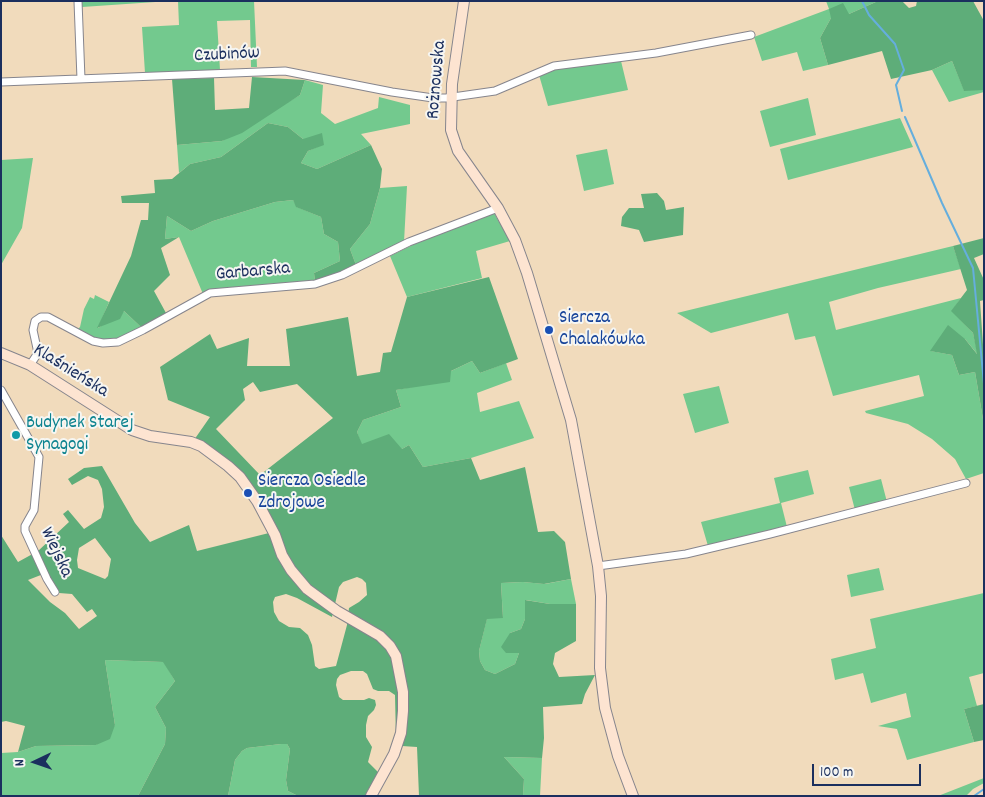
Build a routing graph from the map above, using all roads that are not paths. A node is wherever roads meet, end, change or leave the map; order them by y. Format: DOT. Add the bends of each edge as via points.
graph roads {
  1 [pos="78,1"];
  2 [pos="464,1"];
  3 [pos="751,35"];
  4 [pos="81,79"];
  5 [pos="1,82"];
  6 [pos="451,98"];
  7 [pos="498,208"];
  8 [pos="1,353"];
  9 [pos="30,365"];
  10 [pos="1,390"];
  11 [pos="966,483"];
  12 [pos="598,566"];
  13 [pos="55,592"];
  14 [pos="371,796"];
  15 [pos="633,796"];
  1 -- 4 [label="street"];
  2 -- 6 [label="street, Rożnowska"];
  3 -- 6 [label="street, Czubinów" via="647,54 547,67 495,90"];
  4 -- 5 [label="street, Czubinów"];
  4 -- 6 [label="street, Czubinów" via="285,70 392,92"];
  6 -- 7 [label="street, Rożnowska" via="451,130 458,151"];
  7 -- 9 [label="street, Garbarska" via="409,242 342,275 314,284 210,293 118,342 94,340 41,316 35,321 33,330 38,353"];
  7 -- 12 [label="street, Rożnowska" via="521,254 562,387"];
  8 -- 9 [label="street, Klaśnieńska"];
  9 -- 14 [label="street, Klaśnieńska" via="132,430 201,446 240,477 257,501 282,556 307,588 390,646 396,656 404,711 394,754"];
  10 -- 13 [label="street, Wiejska" via="39,457 34,510 25,531"];
  11 -- 12 [label="street" via="686,554"];
  12 -- 15 [label="street, Rożnowska" via="602,688 611,732"];
}
